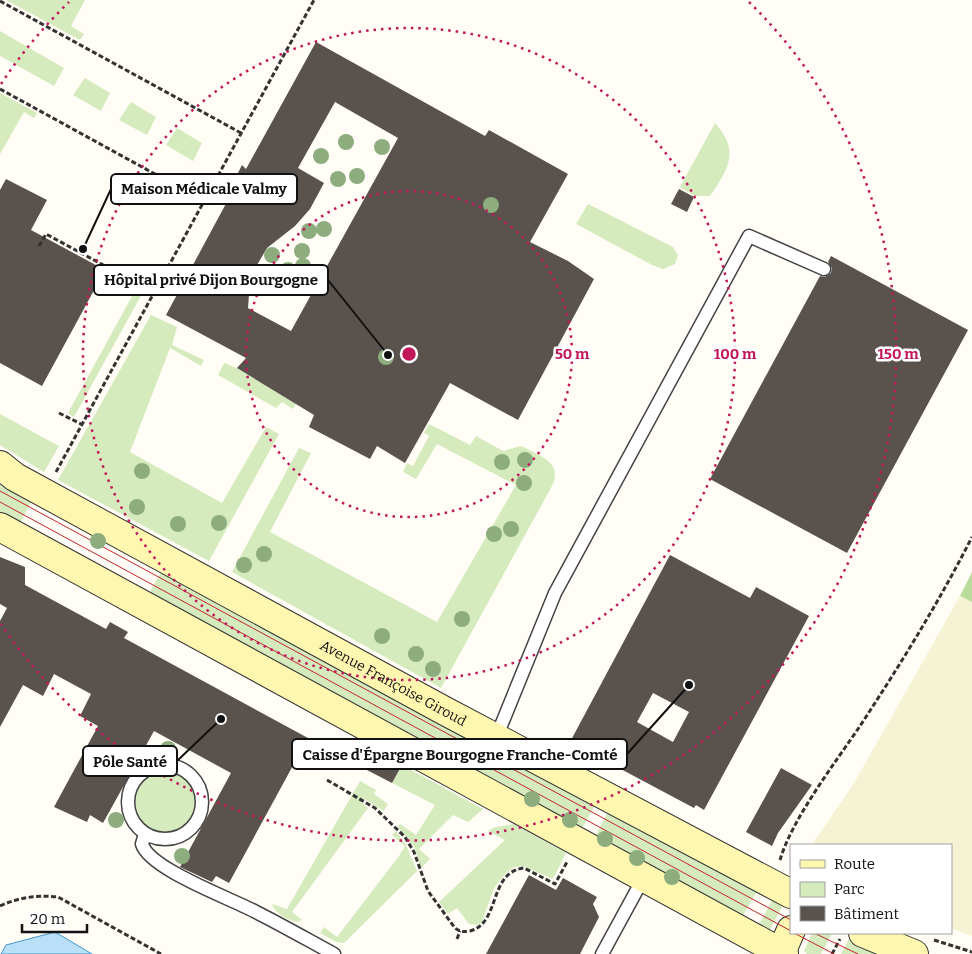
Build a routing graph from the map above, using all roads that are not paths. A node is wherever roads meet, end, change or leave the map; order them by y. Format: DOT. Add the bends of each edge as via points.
graph roads {
  1 [pos="824,269"];
  2 [pos="0,466"];
  3 [pos="0,527"];
  4 [pos="496,738"];
  5 [pos="145,834"];
  6 [pos="644,877"];
  7 [pos="790,893"];
  8 [pos="866,934"];
  9 [pos="923,947"];
  10 [pos="784,948"];
  11 [pos="334,954"];
  12 [pos="602,954"];
  1 -- 4 [label="lane" via="749,236 555,593"];
  2 -- 4 [label="street, Avenue Françoise Giroud"];
  3 -- 6 [label="street"];
  4 -- 7 [label="street, Avenue Françoise Giroud"];
  5 -- 5 [label="lane" via="136,826 128,802 130,789 137,778 146,770 159,766 171,766 193,777 202,798 198,821 190,830 168,840"];
  5 -- 11 [label="lane" via="142,844 150,856 194,884 255,911"];
  6 -- 10 [label="street"];
  6 -- 12 [label="lane"];
  8 -- 9 [label="street"];
}
